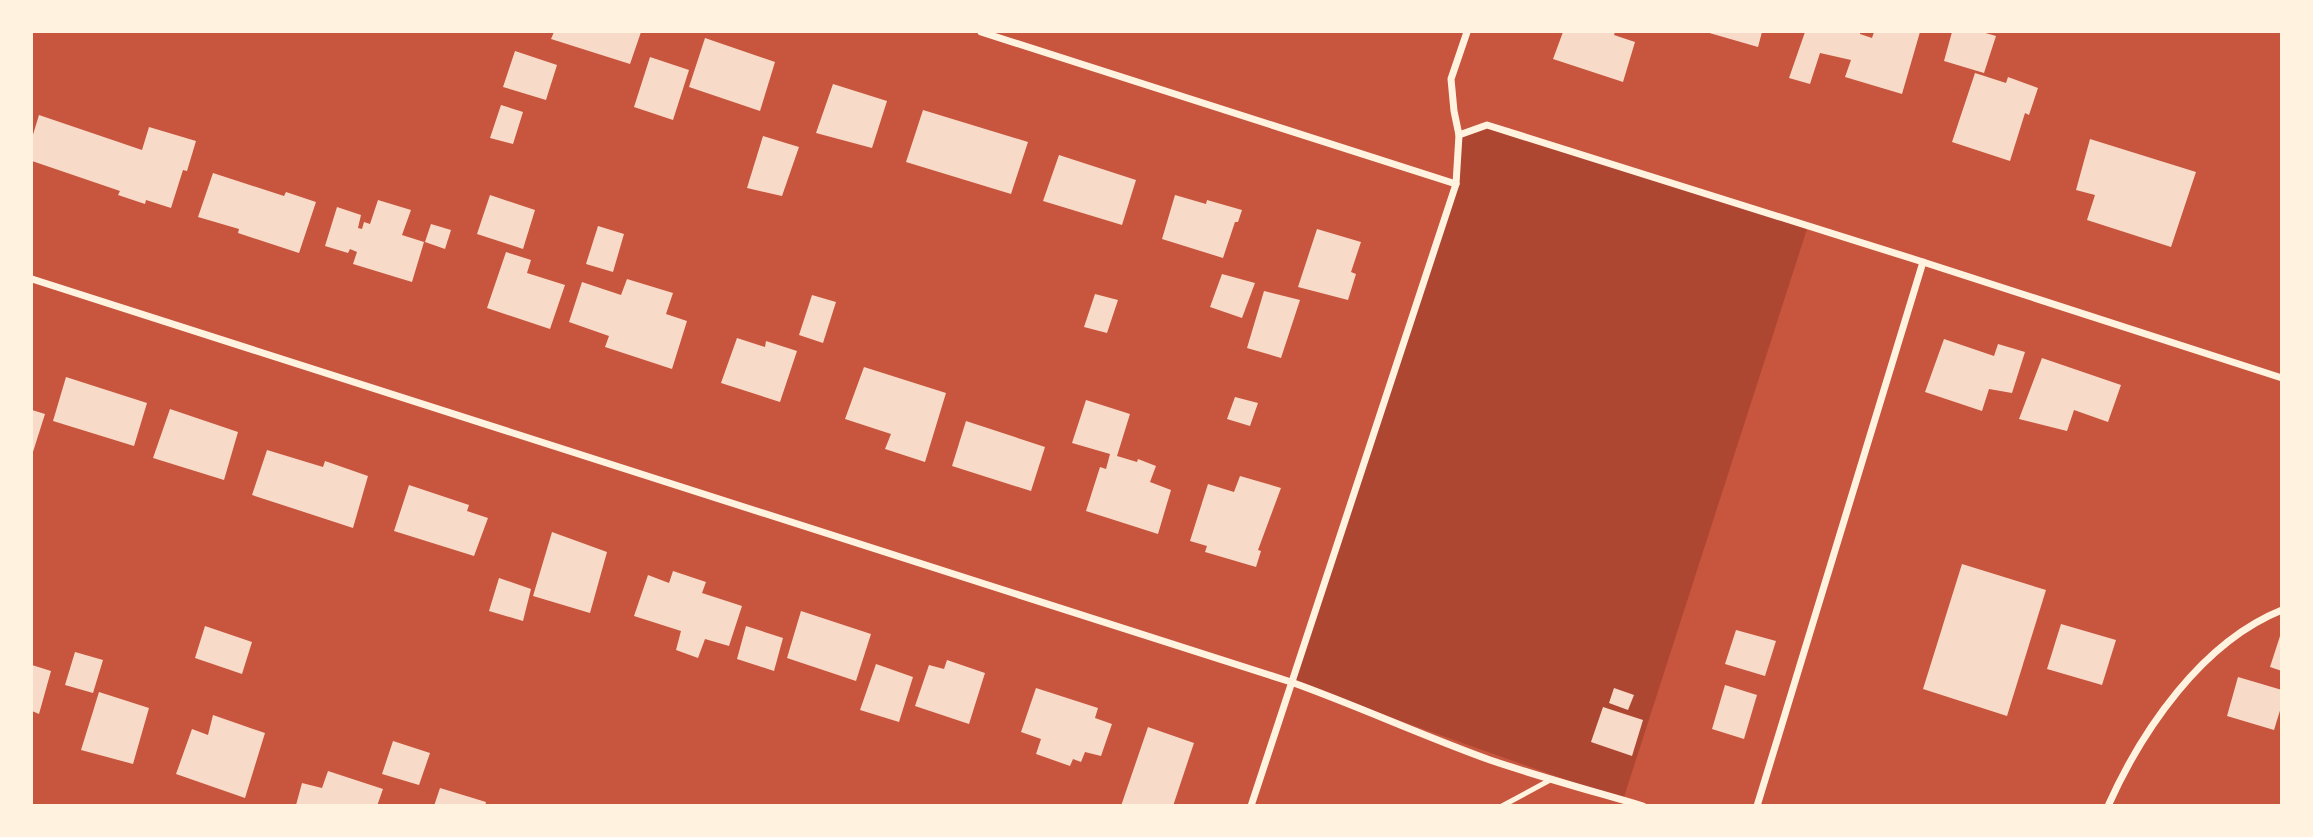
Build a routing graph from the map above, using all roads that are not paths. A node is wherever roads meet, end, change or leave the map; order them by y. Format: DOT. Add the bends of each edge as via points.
graph roads {
  1 [pos="981,32"];
  2 [pos="1467,32"];
  3 [pos="1459,135"];
  4 [pos="1455,184"];
  5 [pos="1923,262"];
  6 [pos="32,279"];
  7 [pos="2281,378"];
  8 [pos="2281,610"];
  9 [pos="1291,682"];
  10 [pos="1552,779"];
  11 [pos="1251,806"];
  12 [pos="1502,806"];
  13 [pos="1643,806"];
  14 [pos="1757,806"];
  15 [pos="2108,806"];
  1 -- 4 [label="street"];
  2 -- 3 [label="street" via="1451,79"];
  3 -- 4 [label="street"];
  3 -- 5 [label="street" via="1487,125"];
  4 -- 9 [label="street"];
  5 -- 7 [label="street"];
  5 -- 14 [label="street"];
  6 -- 9 [label="street"];
  8 -- 15 [label="street" via="2235,636 2183,685 2149,730"];
  9 -- 10 [label="street" via="1490,760"];
  9 -- 11 [label="street"];
  10 -- 12 [label="lane"];
  10 -- 13 [label="street"];
}
